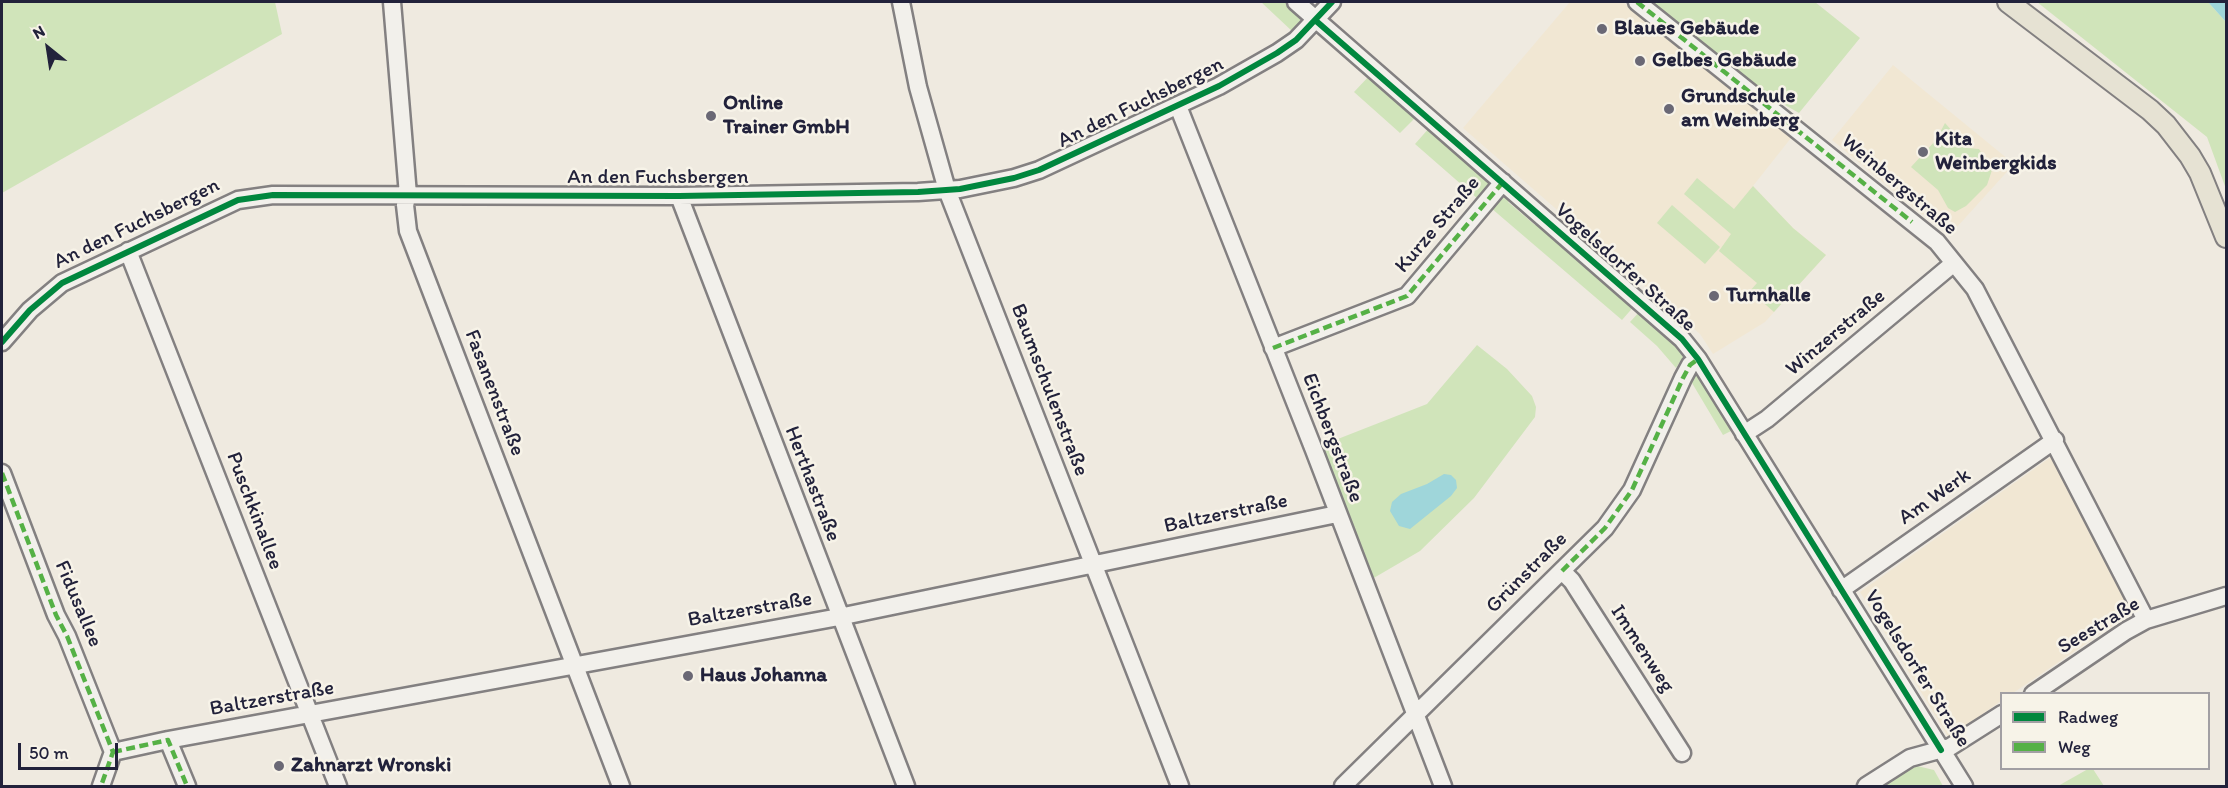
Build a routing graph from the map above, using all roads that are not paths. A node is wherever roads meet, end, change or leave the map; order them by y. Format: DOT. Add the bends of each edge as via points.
graph roads {
  1 [pos="392,2"];
  2 [pos="901,2"];
  3 [pos="1296,2"];
  4 [pos="1332,2"];
  5 [pos="1637,2"];
  6 [pos="2008,2"];
  7 [pos="1315,20"];
  8 [pos="1178,106"];
  9 [pos="1503,182"];
  10 [pos="947,190"];
  11 [pos="408,195"];
  12 [pos="679,196"];
  13 [pos="2226,237"];
  14 [pos="128,251"];
  15 [pos="1954,263"];
  16 [pos="2,342"];
  17 [pos="1273,348"];
  18 [pos="1698,359"];
  19 [pos="1743,434"];
  20 [pos="2055,440"];
  21 [pos="2,474"];
  22 [pos="1337,514"];
  23 [pos="1093,565"];
  24 [pos="1562,571"];
  25 [pos="1841,590"];
  26 [pos="2226,596"];
  27 [pos="839,617"];
  28 [pos="2146,620"];
  29 [pos="574,664"];
  30 [pos="2034,692"];
  31 [pos="1415,714"];
  32 [pos="310,715"];
  33 [pos="2000,715"];
  34 [pos="168,740"];
  35 [pos="1941,750"];
  36 [pos="113,752"];
  37 [pos="1682,753"];
  38 [pos="101,786"];
  39 [pos="187,786"];
  40 [pos="338,786"];
  41 [pos="621,786"];
  42 [pos="906,786"];
  43 [pos="1180,786"];
  44 [pos="1343,786"];
  45 [pos="1443,786"];
  46 [pos="1866,786"];
  47 [pos="1964,786"];
  1 -- 11 [label="street, Fasanenstraße"];
  2 -- 10 [label="street, Baumschulenstraße" via="918,87"];
  3 -- 7 [label="street, Vogelsdorfer Straße"];
  4 -- 7 [label="street, An den Fuchsbergen"];
  5 -- 15 [label="street, Weinbergstraße" via="1938,242"];
  6 -- 13 [label="main road" via="2166,125 2200,173"];
  7 -- 8 [label="street, An den Fuchsbergen" via="1277,53"];
  7 -- 9 [label="street, Vogelsdorfer Straße"];
  8 -- 10 [label="street, An den Fuchsbergen" via="1039,170"];
  8 -- 17 [label="street, Eichbergstraße"];
  9 -- 17 [label="street, Kurze Straße" via="1407,296"];
  9 -- 18 [label="street, Vogelsdorfer Straße" via="1661,319"];
  10 -- 12 [label="street, An den Fuchsbergen"];
  10 -- 23 [label="street, Baumschulenstraße"];
  11 -- 12 [label="street, An den Fuchsbergen"];
  11 -- 14 [label="street, An den Fuchsbergen" via="273,195 238,200"];
  11 -- 29 [label="street, Fasanenstraße" via="408,231"];
  12 -- 27 [label="street, Herthastraße"];
  14 -- 16 [label="street, An den Fuchsbergen" via="62,283 30,310"];
  14 -- 32 [label="street, Puschkinallee"];
  15 -- 19 [label="street, Winzerstraße" via="1767,419"];
  15 -- 20 [label="street, Weinbergstraße" via="1975,289"];
  17 -- 22 [label="street, Eichbergstraße"];
  18 -- 19 [label="street, Vogelsdorfer Straße"];
  18 -- 24 [label="street, Grünstraße" via="1683,378 1632,490 1605,528"];
  19 -- 25 [label="street, Vogelsdorfer Straße"];
  20 -- 25 [label="street, Am Werk"];
  20 -- 28 [label="street, Weinbergstraße"];
  21 -- 36 [label="street, Fidusallee"];
  22 -- 23 [label="street, Baltzerstraße"];
  22 -- 31 [label="street, Eichbergstraße"];
  23 -- 27 [label="street, Baltzerstraße"];
  23 -- 43 [label="street, Baumschulenstraße"];
  24 -- 31 [label="street, Grünstraße"];
  24 -- 37 [label="street, Immenweg"];
  25 -- 35 [label="street, Vogelsdorfer Straße"];
  26 -- 28 [label="street, Seestraße"];
  27 -- 29 [label="street, Baltzerstraße"];
  27 -- 42 [label="street, Herthastraße"];
  28 -- 30 [label="street, Seestraße"];
  29 -- 32 [label="street, Baltzerstraße"];
  29 -- 41 [label="street, Fasanenstraße"];
  31 -- 44 [label="street, Grünstraße"];
  31 -- 45 [label="street, Eichbergstraße"];
  32 -- 34 [label="street, Baltzerstraße"];
  32 -- 40 [label="street, Puschkinallee"];
  33 -- 35 [label="street"];
  34 -- 36 [label="street"];
  34 -- 39 [label="street"];
  35 -- 46 [label="street" via="1910,758"];
  35 -- 47 [label="street, Vogelsdorfer Straße"];
  36 -- 38 [label="street"];
}
